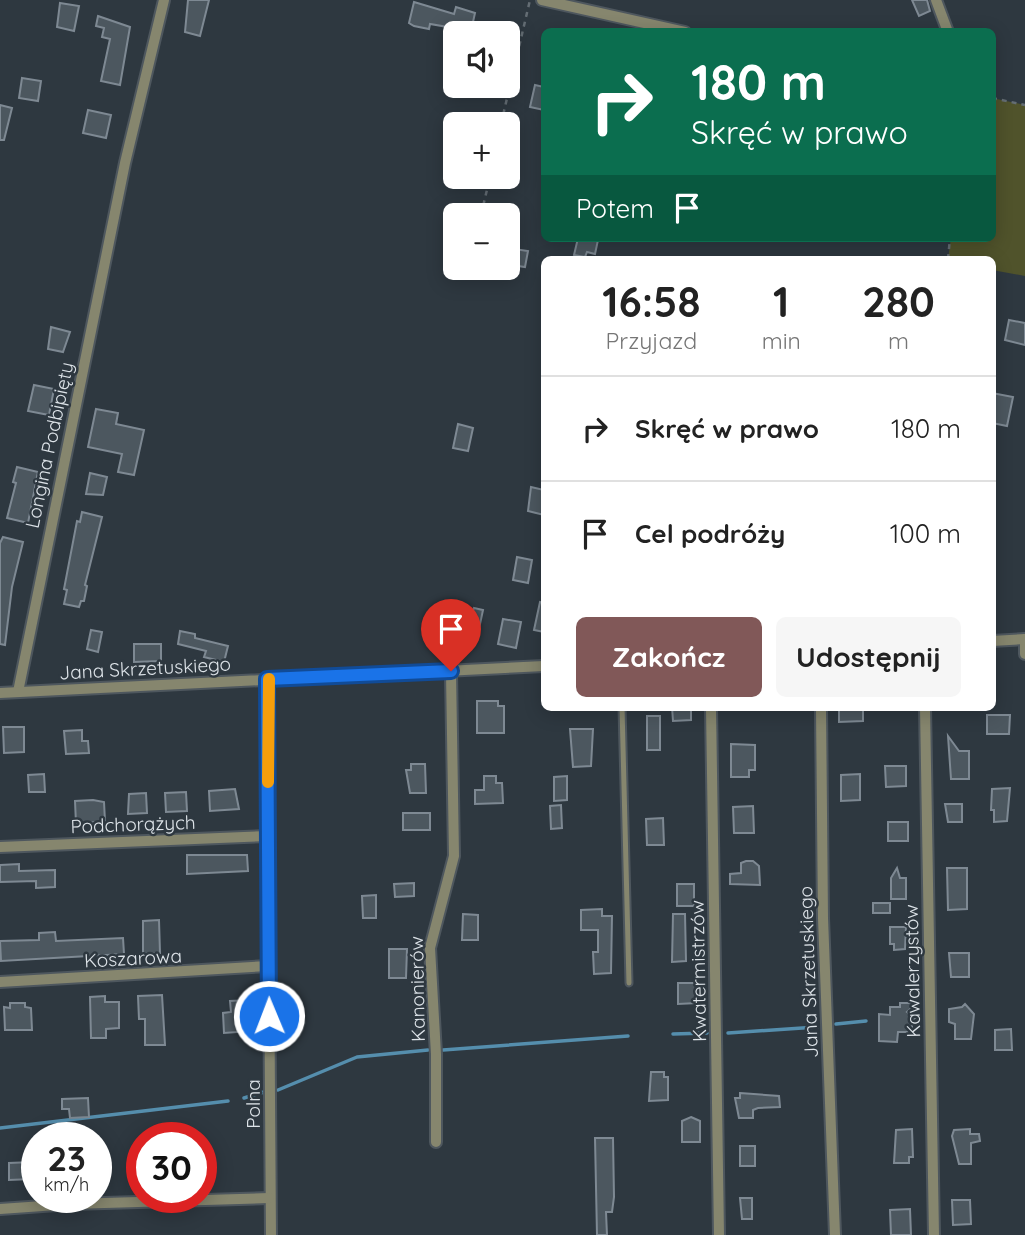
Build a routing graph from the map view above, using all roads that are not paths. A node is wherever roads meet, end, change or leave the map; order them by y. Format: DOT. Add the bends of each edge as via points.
graph roads {
  1 [pos="164,0"];
  2 [pos="542,0"];
  3 [pos="936,0"];
  4 [pos="667,28"];
  5 [pos="946,28"];
  6 [pos="1025,639"];
  7 [pos="996,641"];
  8 [pos="1025,654"];
  9 [pos="541,666"];
  10 [pos="451,671"];
  11 [pos="267,679"];
  12 [pos="18,692"];
  13 [pos="0,693"];
  14 [pos="622,711"];
  15 [pos="711,711"];
  16 [pos="821,711"];
  17 [pos="925,711"];
  18 [pos="268,836"];
  19 [pos="0,847"];
  20 [pos="268,966"];
  21 [pos="0,982"];
  22 [pos="629,983"];
  23 [pos="436,1142"];
  24 [pos="269,1198"];
  25 [pos="0,1209"];
  26 [pos="271,1235"];
  27 [pos="719,1235"];
  28 [pos="835,1235"];
  29 [pos="934,1235"];
  1 -- 12 [label="street, Longina Podbipięty" via="117,205"];
  2 -- 4 [label="street"];
  3 -- 5 [label="street"];
  6 -- 7 [label="street"];
  6 -- 8 [label="street"];
  9 -- 10 [label="street, Jana Skrzetuskiego"];
  10 -- 11 [label="street, Jana Skrzetuskiego"];
  10 -- 23 [label="street, Kanonierów" via="454,856 430,948"];
  11 -- 12 [label="street, Jana Skrzetuskiego"];
  11 -- 18 [label="street, Polna"];
  12 -- 13 [label="street, Jana Skrzetuskiego"];
  14 -- 22 [label="lane"];
  15 -- 27 [label="street, Kwatermistrzów"];
  16 -- 28 [label="street, Jana Skrzetuskiego" via="823,918"];
  17 -- 29 [label="street, Kawalerzystów"];
  18 -- 19 [label="street, Podchorążych"];
  18 -- 20 [label="street, Polna"];
  20 -- 21 [label="street, Koszarowa"];
  20 -- 24 [label="street, Polna"];
  24 -- 25 [label="street"];
  24 -- 26 [label="street, Polna"];
}
